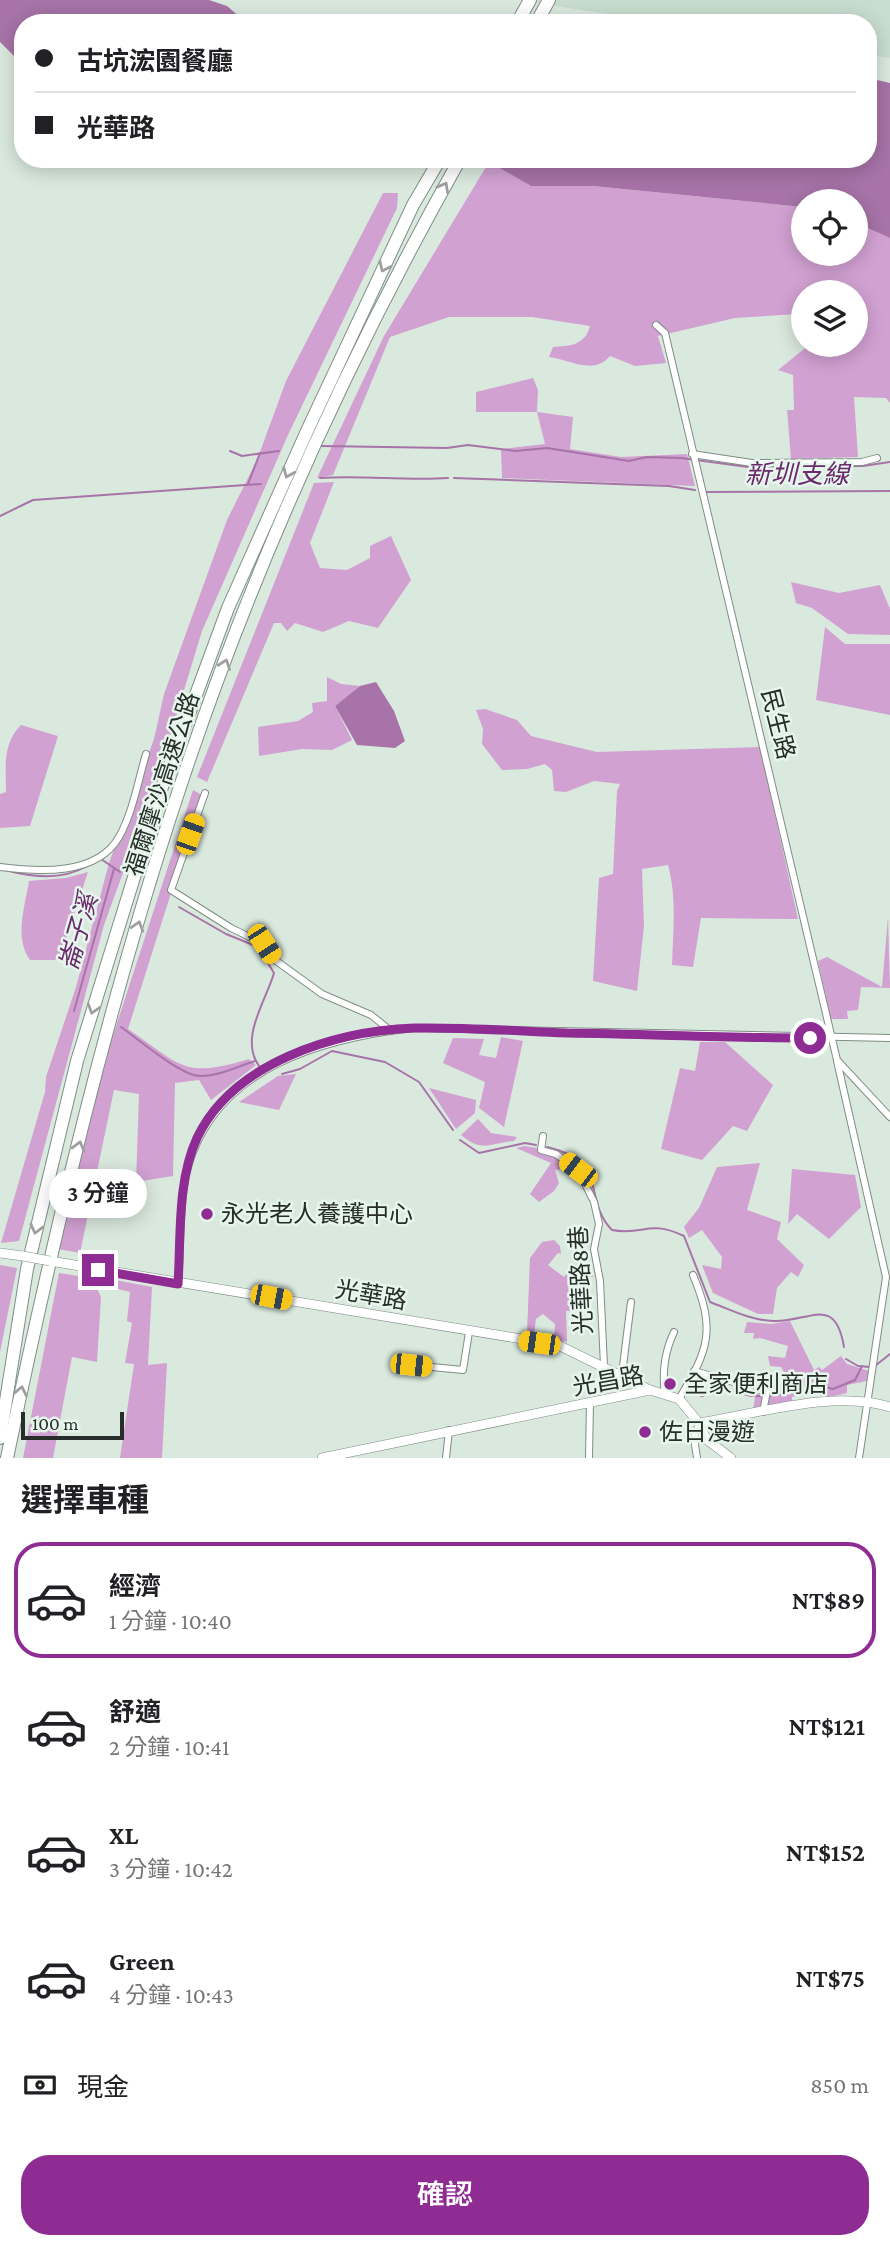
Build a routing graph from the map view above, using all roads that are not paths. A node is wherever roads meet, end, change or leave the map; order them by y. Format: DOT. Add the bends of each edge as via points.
graph roads {
  1 [pos="435,168"];
  2 [pos="455,168"];
  3 [pos="656,325"];
  4 [pos="692,454"];
  5 [pos="877,458"];
  6 [pos="146,754"];
  7 [pos="205,793"];
  8 [pos="0,867"];
  9 [pos="391,1031"];
  10 [pos="830,1037"];
  11 [pos="890,1038"];
  12 [pos="837,1059"];
  13 [pos="890,1116"];
  14 [pos="543,1136"];
  15 [pos="0,1253"];
  16 [pos="693,1275"];
  17 [pos="178,1284"];
  18 [pos="631,1302"];
  19 [pos="881,1317"];
  20 [pos="890,1320"];
  21 [pos="469,1332"];
  22 [pos="674,1332"];
  23 [pos="411,1365"];
  24 [pos="604,1366"];
  25 [pos="694,1371"];
  26 [pos="622,1374"];
  27 [pos="737,1383"];
  28 [pos="757,1388"];
  29 [pos="650,1390"];
  30 [pos="665,1394"];
  31 [pos="679,1398"];
  32 [pos="869,1400"];
  33 [pos="590,1402"];
  34 [pos="890,1407"];
  35 [pos="763,1412"];
  36 [pos="699,1423"];
  37 [pos="449,1430"];
  38 [pos="0,1438"];
  39 [pos="7,1458"];
  40 [pos="321,1458"];
  41 [pos="446,1458"];
  42 [pos="589,1458"];
  43 [pos="697,1458"];
  44 [pos="731,1458"];
  45 [pos="859,1458"];
  1 -- 38 [label="highway, 福爾摩沙高速公路, one-way" via="413,205 228,608 162,787 76,1061 27,1269"];
  39 -- 2 [label="highway, 福爾摩沙高速公路, one-way" via="47,1271 110,1019 178,792 243,614 309,461"];
  3 -- 4 [label="street, 民生路" via="664,333"];
  4 -- 5 [label="street" via="752,463"];
  4 -- 10 [label="street, 民生路"];
  6 -- 8 [label="street" via="125,824 110,850 56,870"];
  7 -- 9 [label="street" via="171,890 264,944 275,960 322,994 371,1015"];
  9 -- 10 [label="street"];
  9 -- 17 [label="street" via="313,1047 268,1067 221,1104 197,1139 187,1170"];
  10 -- 11 [label="street"];
  10 -- 12 [label="street, 民生路"];
  12 -- 13 [label="street, 民生路"];
  12 -- 19 [label="street" via="886,1277"];
  14 -- 24 [label="street, 光華路8巷" via="541,1150 556,1154 578,1170 594,1202 599,1224 594,1249"];
  15 -- 17 [label="street, 光華路, bridge"];
  16 -- 25 [label="street" via="708,1328 708,1343"];
  17 -- 21 [label="street, 光華路"];
  18 -- 26 [label="street"];
  19 -- 20 [label="street"];
  19 -- 32 [label="street"];
  21 -- 23 [label="street" via="463,1370"];
  21 -- 24 [label="street, 光華路" via="558,1345"];
  22 -- 30 [label="street" via="667,1347"];
  24 -- 26 [label="street, 光華路"];
  25 -- 27 [label="street"];
  25 -- 31 [label="street"];
  26 -- 29 [label="street, 光華路"];
  28 -- 35 [label="street" via="767,1391"];
  29 -- 30 [label="street, 光昌路"];
  29 -- 33 [label="street, 光昌路"];
  30 -- 31 [label="street, 光昌路"];
  31 -- 36 [label="street, 光昌路"];
  32 -- 34 [label="street"];
  32 -- 35 [label="street" via="834,1400"];
  32 -- 45 [label="street"];
  33 -- 37 [label="street, 光昌路"];
  33 -- 42 [label="street"];
  35 -- 36 [label="street"];
  36 -- 43 [label="street"];
  36 -- 44 [label="street, 光昌路" via="706,1439"];
  37 -- 40 [label="street, 光昌路"];
  37 -- 41 [label="street"];
}
